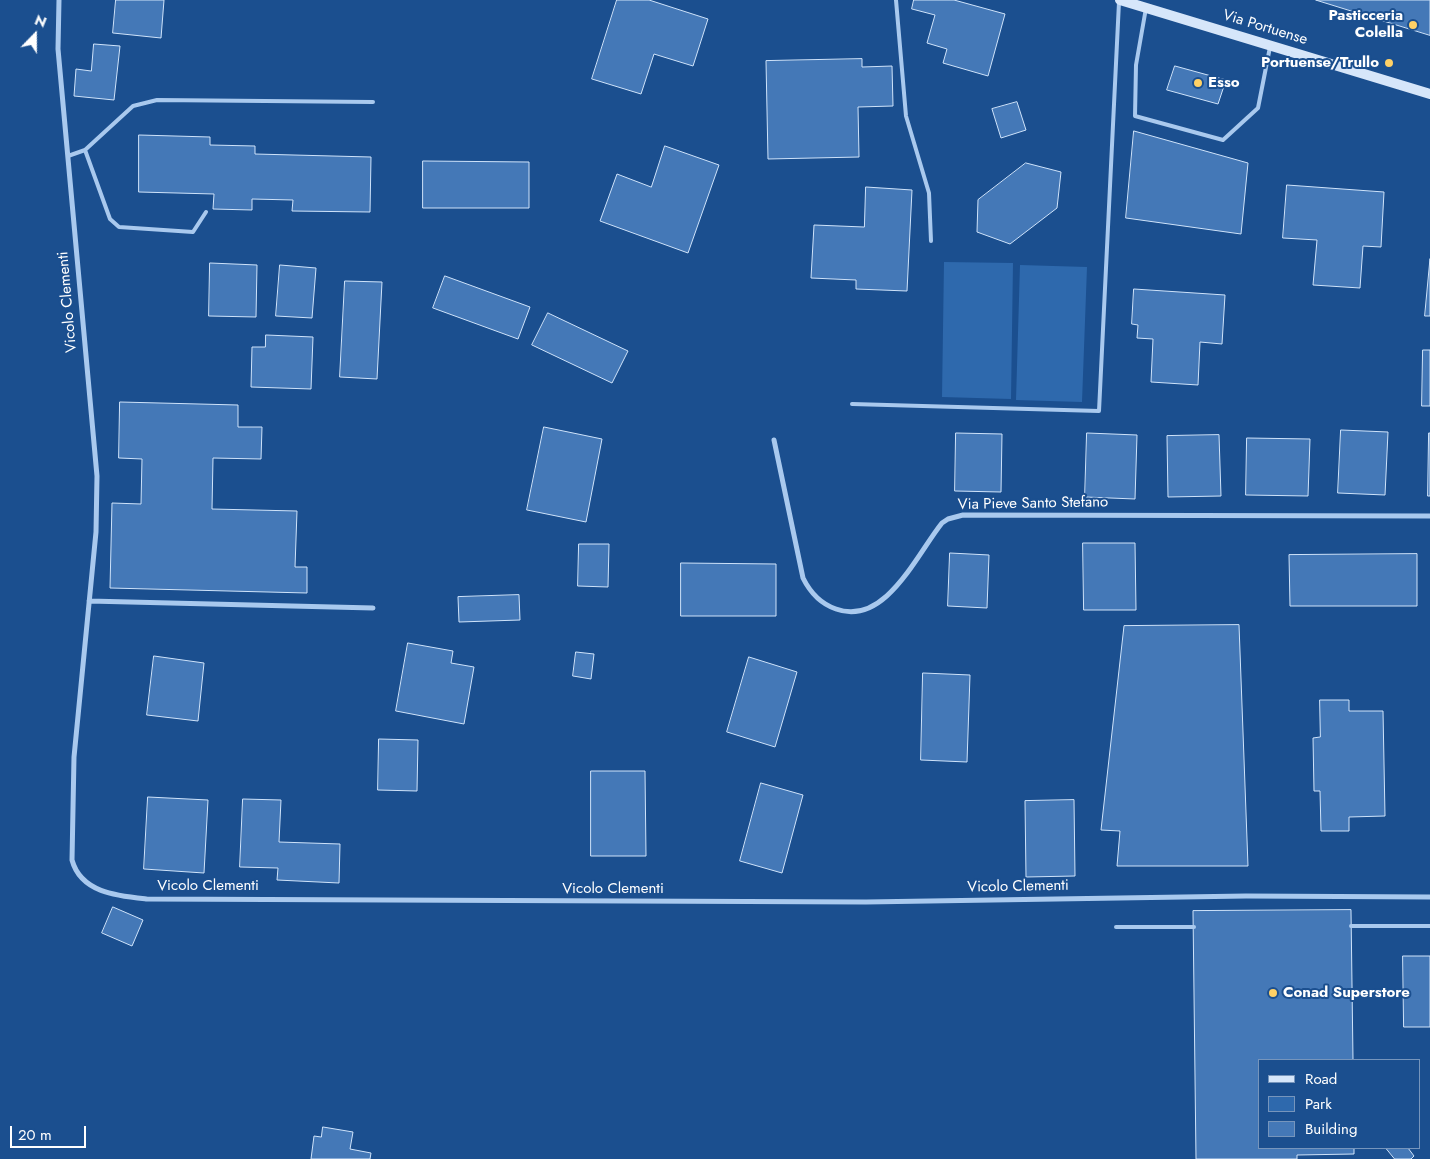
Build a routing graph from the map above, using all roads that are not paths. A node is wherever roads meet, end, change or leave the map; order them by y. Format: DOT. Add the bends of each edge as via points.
graph roads {
  1 [pos="59,0"];
  2 [pos="896,0"];
  3 [pos="1120,0"];
  4 [pos="1146,8"];
  5 [pos="1270,45"];
  6 [pos="1430,94"];
  7 [pos="372,102"];
  8 [pos="85,150"];
  9 [pos="68,156"];
  10 [pos="206,212"];
  11 [pos="931,241"];
  12 [pos="852,404"];
  13 [pos="774,440"];
  14 [pos="1430,516"];
  15 [pos="90,601"];
  16 [pos="373,608"];
  17 [pos="1430,897"];
  18 [pos="1351,926"];
  19 [pos="1430,926"];
  20 [pos="1116,927"];
  21 [pos="1194,927"];
  1 -- 9 [label="street, Vicolo Clementi" via="58,50"];
  2 -- 11 [label="lane" via="906,116 929,193"];
  3 -- 4 [label="main road, Via Portuense"];
  3 -- 12 [label="lane" via="1099,411"];
  4 -- 5 [label="main road, Via Portuense"];
  4 -- 5 [label="lane" via="1136,64 1135,116 1223,140 1258,108"];
  5 -- 6 [label="main road, Via Portuense"];
  7 -- 8 [label="lane" via="157,100 133,106"];
  8 -- 9 [label="lane"];
  8 -- 10 [label="lane" via="110,219 119,227 193,232"];
  9 -- 15 [label="street, Vicolo Clementi" via="97,476"];
  13 -- 14 [label="street, Via Pieve Santo Stefano" via="803,578 820,601 846,612 873,607 909,570 942,523 955,516"];
  15 -- 16 [label="street"];
  15 -- 17 [label="street, Vicolo Clementi" via="74,757 72,860 86,883 117,896 157,899 674,902"];
  18 -- 19 [label="lane"];
  20 -- 21 [label="lane"];
}
